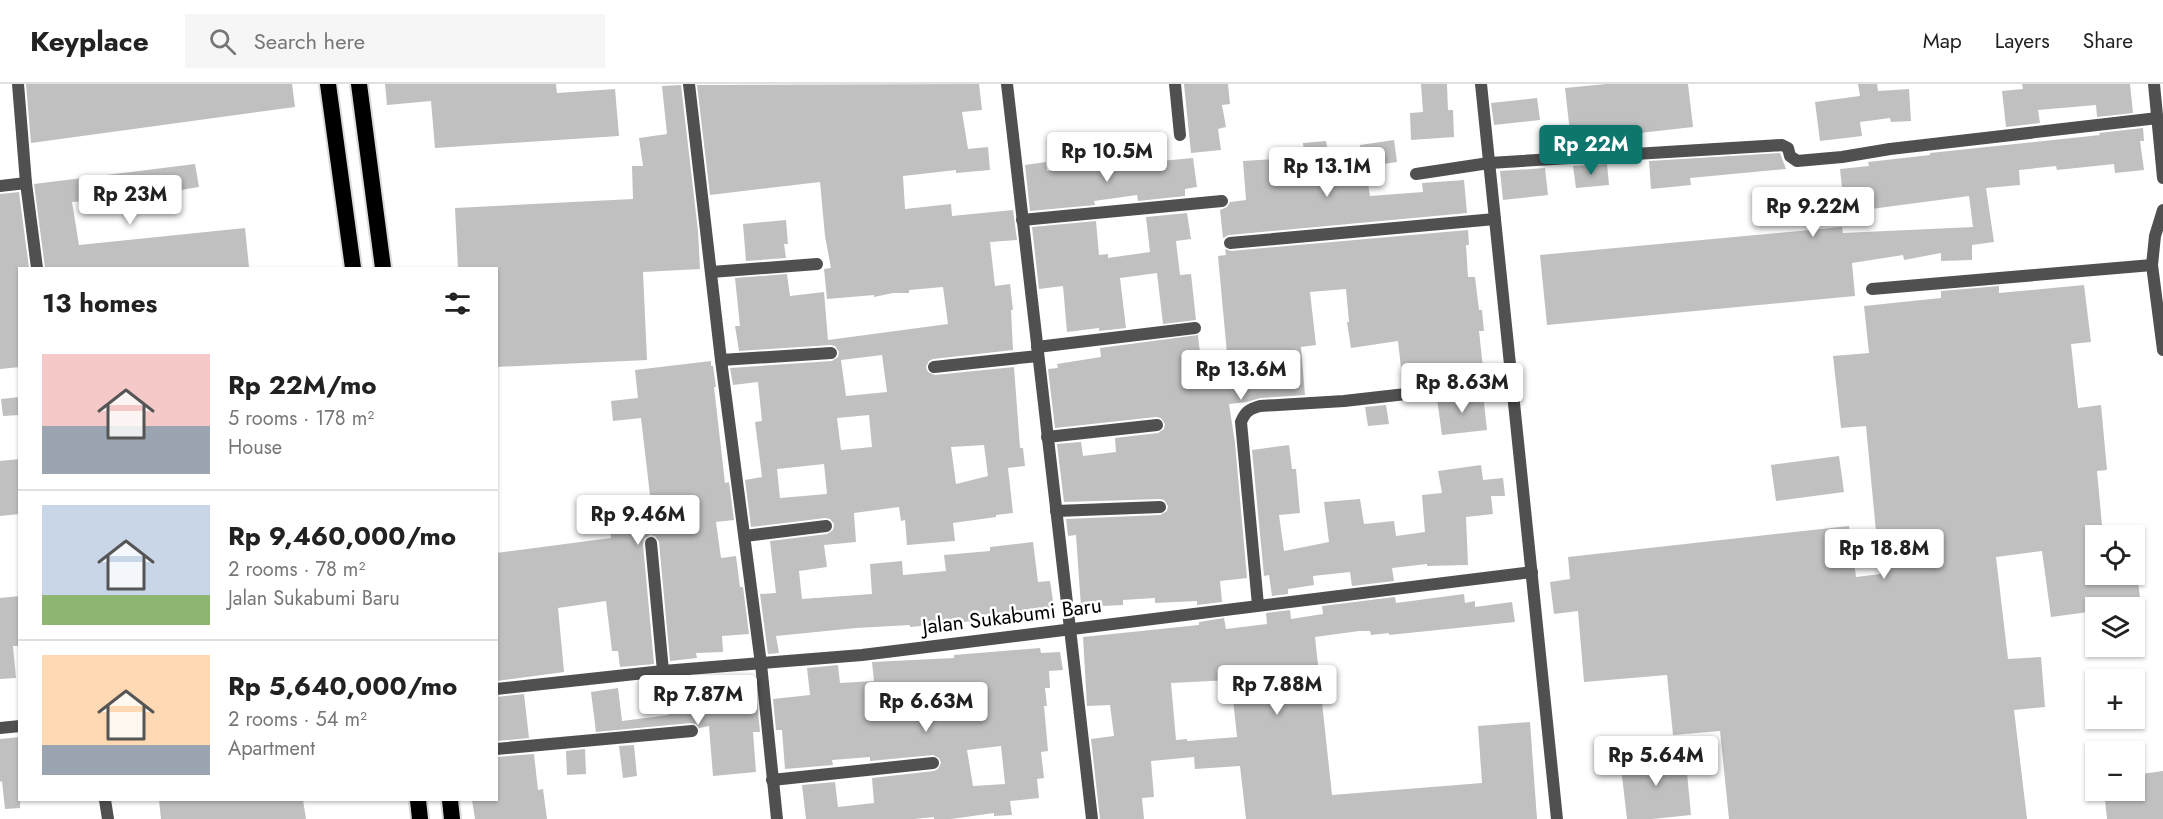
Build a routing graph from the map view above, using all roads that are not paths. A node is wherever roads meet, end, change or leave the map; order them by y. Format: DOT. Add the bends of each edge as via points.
graph roads {
  1 [pos="18,84"];
  2 [pos="328,84"];
  3 [pos="359,84"];
  4 [pos="689,84"];
  5 [pos="1007,84"];
  6 [pos="1175,84"];
  7 [pos="1481,84"];
  8 [pos="2154,84"];
  9 [pos="2158,118"];
  10 [pos="1179,135"];
  11 [pos="1489,163"];
  12 [pos="368,166"];
  13 [pos="340,170"];
  14 [pos="1416,174"];
  15 [pos="2163,177"];
  16 [pos="26,183"];
  17 [pos="0,186"];
  18 [pos="1222,201"];
  19 [pos="2163,210"];
  20 [pos="1495,219"];
  21 [pos="1022,220"];
  22 [pos="1230,243"];
  23 [pos="817,264"];
  24 [pos="2152,265"];
  25 [pos="37,267"];
  26 [pos="353,267"];
  27 [pos="383,267"];
  28 [pos="711,272"];
  29 [pos="1872,289"];
  30 [pos="1195,328"];
  31 [pos="2163,350"];
  32 [pos="1038,352"];
  33 [pos="831,353"];
  34 [pos="721,360"];
  35 [pos="934,367"];
  36 [pos="1512,382"];
  37 [pos="1157,425"];
  38 [pos="1047,437"];
  39 [pos="1160,507"];
  40 [pos="1056,511"];
  41 [pos="826,526"];
  42 [pos="745,536"];
  43 [pos="651,543"];
  44 [pos="1532,572"];
  45 [pos="1258,605"];
  46 [pos="1070,628"];
  47 [pos="761,664"];
  48 [pos="663,671"];
  49 [pos="498,689"];
  50 [pos="18,726"];
  51 [pos="0,728"];
  52 [pos="692,731"];
  53 [pos="498,749"];
  54 [pos="933,763"];
  55 [pos="772,780"];
  56 [pos="105,801"];
  57 [pos="418,801"];
  58 [pos="450,801"];
  59 [pos="108,819"];
  60 [pos="420,819"];
  61 [pos="452,819"];
  62 [pos="777,819"];
  63 [pos="1092,819"];
  64 [pos="1557,819"];
  1 -- 16 [label="street"];
  2 -- 13 [label="highway"];
  3 -- 12 [label="highway"];
  4 -- 28 [label="street"];
  5 -- 21 [label="street"];
  6 -- 10 [label="street"];
  7 -- 11 [label="street"];
  8 -- 9 [label="street"];
  9 -- 11 [label="street" via="1797,161 1782,145"];
  9 -- 15 [label="street"];
  11 -- 14 [label="street"];
  11 -- 20 [label="street"];
  12 -- 13 [label="highway"];
  12 -- 27 [label="highway"];
  13 -- 26 [label="highway"];
  16 -- 17 [label="street"];
  16 -- 25 [label="street"];
  18 -- 21 [label="street"];
  19 -- 24 [label="street"];
  20 -- 22 [label="street"];
  20 -- 36 [label="street"];
  21 -- 32 [label="street"];
  23 -- 28 [label="street"];
  24 -- 29 [label="street"];
  24 -- 31 [label="street"];
  28 -- 34 [label="street"];
  30 -- 32 [label="street"];
  32 -- 35 [label="street"];
  32 -- 38 [label="street"];
  33 -- 34 [label="street"];
  34 -- 42 [label="street"];
  36 -- 44 [label="street"];
  36 -- 45 [label="street" via="1260,406 1244,413 1241,422"];
  37 -- 38 [label="street"];
  38 -- 40 [label="street"];
  39 -- 40 [label="street"];
  40 -- 46 [label="street"];
  41 -- 42 [label="street"];
  42 -- 47 [label="street"];
  43 -- 48 [label="street"];
  44 -- 45 [label="street, Jalan Sukabumi Baru"];
  44 -- 64 [label="street"];
  45 -- 46 [label="street, Jalan Sukabumi Baru"];
  46 -- 47 [label="street, Jalan Sukabumi Baru"];
  46 -- 63 [label="street"];
  47 -- 48 [label="street, Jalan Sukabumi Baru"];
  47 -- 55 [label="street"];
  48 -- 49 [label="street, Jalan Sukabumi Baru"];
  50 -- 51 [label="street"];
  52 -- 53 [label="street"];
  54 -- 55 [label="street"];
  55 -- 62 [label="street"];
  56 -- 59 [label="street"];
  57 -- 60 [label="highway"];
  58 -- 61 [label="highway"];
}
